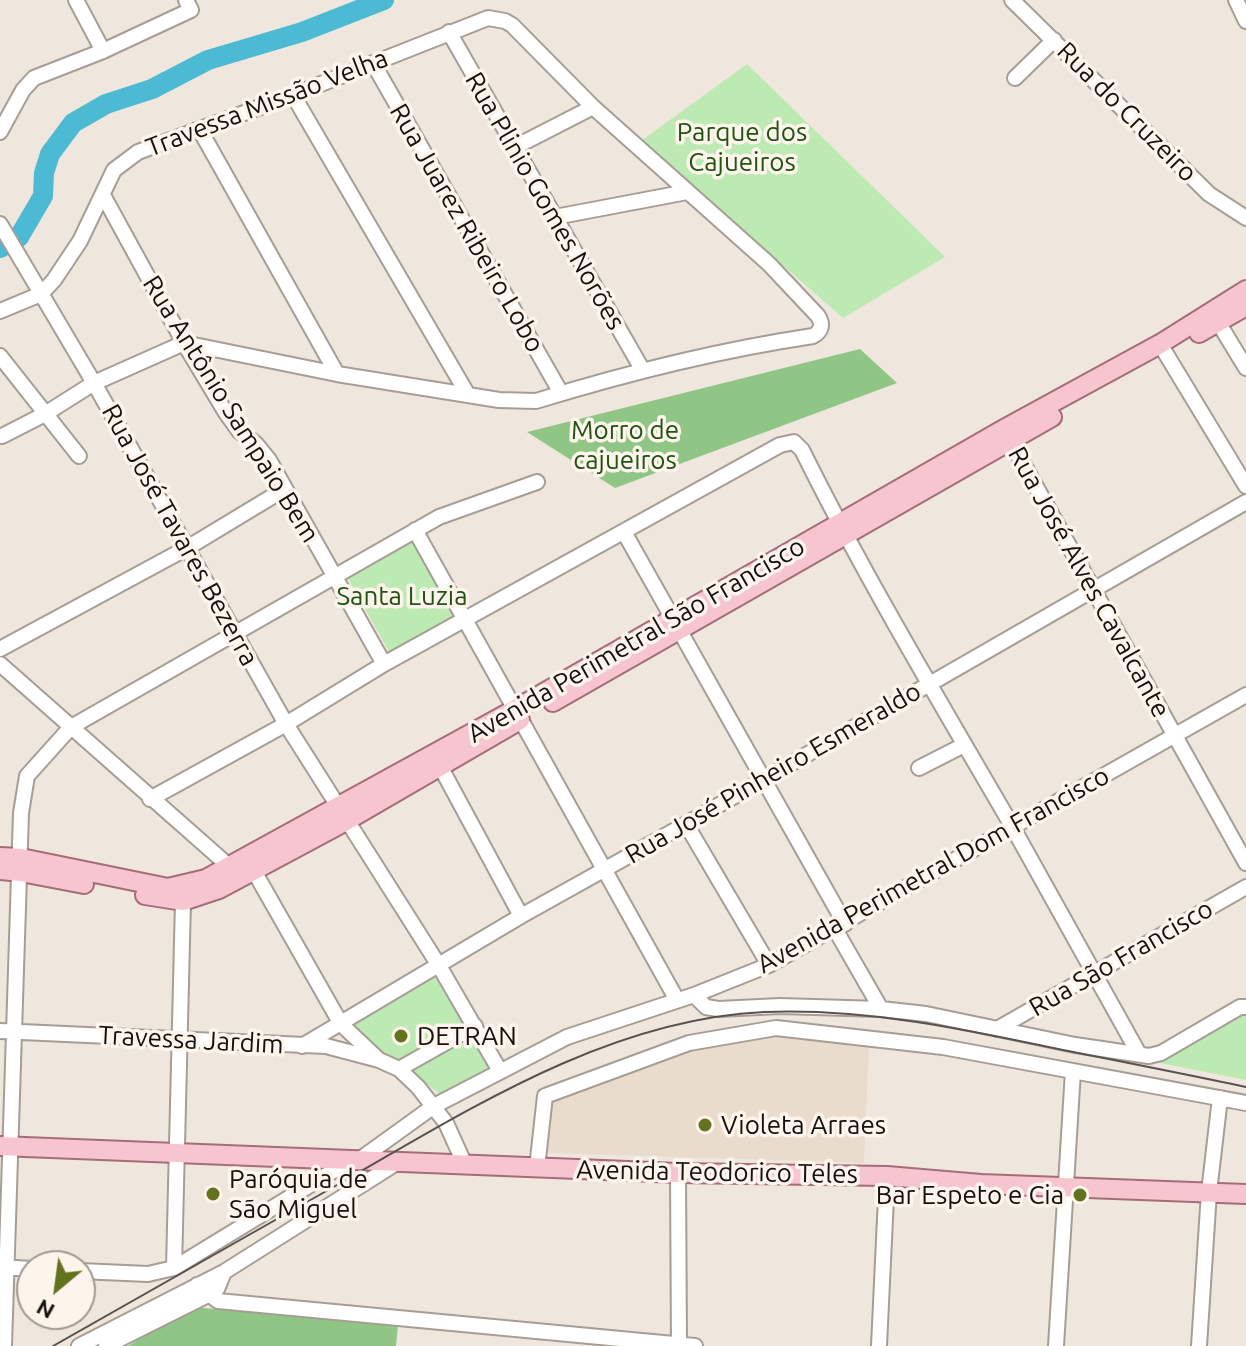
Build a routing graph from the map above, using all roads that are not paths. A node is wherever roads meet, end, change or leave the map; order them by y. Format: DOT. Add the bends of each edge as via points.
graph roads {
  1 [pos="76,0"];
  2 [pos="1012,0"];
  3 [pos="1236,0"];
  4 [pos="188,5"];
  5 [pos="1246,21"];
  6 [pos="449,32"];
  7 [pos="1054,40"];
  8 [pos="103,51"];
  9 [pos="373,63"];
  10 [pos="1015,78"];
  11 [pos="293,95"];
  12 [pos="593,107"];
  13 [pos="200,130"];
  14 [pos="0,132"];
  15 [pos="515,147"];
  16 [pos="687,192"];
  17 [pos="103,195"];
  18 [pos="555,217"];
  19 [pos="1246,218"];
  20 [pos="7,236"];
  21 [pos="1246,290"];
  22 [pos="41,294"];
  23 [pos="1246,306"];
  24 [pos="0,311"];
  25 [pos="1218,322"];
  26 [pos="184,343"];
  27 [pos="1162,348"];
  28 [pos="0,356"];
  29 [pos="1246,368"];
  30 [pos="642,369"];
  31 [pos="337,374"];
  32 [pos="94,383"];
  33 [pos="561,393"];
  34 [pos="468,395"];
  35 [pos="45,414"];
  36 [pos="1007,435"];
  37 [pos="2,436"];
  38 [pos="79,456"];
  39 [pos="537,482"];
  40 [pos="1246,486"];
  41 [pos="283,490"];
  42 [pos="1246,502"];
  43 [pos="415,530"];
  44 [pos="842,531"];
  45 [pos="624,532"];
  46 [pos="187,548"];
  47 [pos="333,576"];
  48 [pos="1093,589"];
  49 [pos="467,619"];
  50 [pos="676,624"];
  51 [pos="235,634"];
  52 [pos="0,649"];
  53 [pos="0,664"];
  54 [pos="384,664"];
  55 [pos="928,685"];
  56 [pos="1246,695"];
  57 [pos="517,715"];
  58 [pos="286,724"];
  59 [pos="71,727"];
  60 [pos="1175,735"];
  61 [pos="964,745"];
  62 [pos="440,766"];
  63 [pos="919,768"];
  64 [pos="763,780"];
  65 [pos="150,799"];
  66 [pos="342,814"];
  67 [pos="686,824"];
  68 [pos="1012,826"];
  69 [pos="0,857"];
  70 [pos="1246,863"];
  71 [pos="21,865"];
  72 [pos="0,870"];
  73 [pos="604,870"];
  74 [pos="254,871"];
  75 [pos="233,874"];
  76 [pos="121,884"];
  77 [pos="1246,887"];
  78 [pos="183,901"];
  79 [pos="521,916"];
  80 [pos="840,927"];
  81 [pos="438,964"];
  82 [pos="769,965"];
  83 [pos="1095,973"];
  84 [pos="694,995"];
  85 [pos="677,1000"];
  86 [pos="1246,1007"];
  87 [pos="881,1009"];
  88 [pos="341,1024"];
  89 [pos="475,1026"];
  90 [pos="997,1029"];
  91 [pos="7,1031"];
  92 [pos="179,1041"];
  93 [pos="302,1046"];
  94 [pos="1139,1054"];
  95 [pos="379,1060"];
  96 [pos="399,1069"];
  97 [pos="500,1071"];
  98 [pos="1073,1071"];
  99 [pos="1220,1098"];
  100 [pos="1246,1103"];
  101 [pos="434,1106"];
  102 [pos="5,1146"];
  103 [pos="177,1154"];
  104 [pos="355,1160"];
  105 [pos="389,1161"];
  106 [pos="465,1165"];
  107 [pos="537,1168"];
  108 [pos="678,1173"];
  109 [pos="887,1176"];
  110 [pos="1066,1187"];
  111 [pos="1209,1192"];
  112 [pos="1246,1194"];
  113 [pos="3,1267"];
  114 [pos="174,1268"];
  115 [pos="96,1272"];
  116 [pos="203,1290"];
  117 [pos="4,1346"];
  118 [pos="79,1346"];
  119 [pos="106,1346"];
  120 [pos="679,1346"];
  121 [pos="695,1346"];
  122 [pos="879,1346"];
  123 [pos="1056,1346"];
  124 [pos="1199,1346"];
  1 -- 8 [label="street"];
  2 -- 7 [label="street, Rua do Cruzeiro"];
  3 -- 5 [label="street"];
  4 -- 8 [label="street"];
  6 -- 9 [label="street, Travessa Missão Velha"];
  6 -- 12 [label="street, Travessa Missão Velha" via="488,18 505,21"];
  6 -- 15 [label="street, Rua Plinio Gomes Norões"];
  7 -- 10 [label="street"];
  7 -- 19 [label="street, Rua do Cruzeiro" via="1209,194"];
  8 -- 14 [label="street" via="34,78"];
  9 -- 11 [label="street, Travessa Missão Velha"];
  9 -- 33 [label="street, Rua Juarez Ribeiro Lobo"];
  11 -- 13 [label="street, Travessa Missão Velha"];
  11 -- 34 [label="street"];
  12 -- 15 [label="street"];
  12 -- 16 [label="street"];
  13 -- 17 [label="street, Travessa Missão Velha" via="126,159 114,170"];
  13 -- 31 [label="street"];
  15 -- 18 [label="street, Rua Plinio Gomes Norões"];
  16 -- 18 [label="street"];
  16 -- 30 [label="street" via="769,264 820,319 820,329 813,336"];
  17 -- 22 [label="street, Travessa Missão Velha" via="80,241"];
  17 -- 26 [label="street, Rua Antônio Sampaio Bem"];
  18 -- 30 [label="street, Rua Plinio Gomes Norões"];
  20 -- 22 [label="street, Rua José Tavares Bezerra"];
  21 -- 27 [label="main road, Avenida Perimetral São Francisco"];
  22 -- 24 [label="street"];
  22 -- 32 [label="street, Rua José Tavares Bezerra"];
  23 -- 25 [label="main road, Avenida Perimetral São Francisco"];
  25 -- 27 [label="main road, Avenida Perimetral São Francisco"];
  25 -- 29 [label="street"];
  26 -- 31 [label="street"];
  26 -- 32 [label="street"];
  26 -- 41 [label="street, Rua Antônio Sampaio Bem" via="239,431 269,460"];
  27 -- 36 [label="main road, Avenida Perimetral São Francisco"];
  27 -- 40 [label="street"];
  28 -- 35 [label="street"];
  30 -- 33 [label="street"];
  31 -- 34 [label="street"];
  32 -- 35 [label="street"];
  32 -- 46 [label="street, Rua José Tavares Bezerra"];
  33 -- 34 [label="street" via="523,402"];
  35 -- 37 [label="street"];
  35 -- 38 [label="street"];
  36 -- 44 [label="main road, Avenida Perimetral São Francisco"];
  36 -- 48 [label="street, Rua José Alves Cavalcante"];
  39 -- 43 [label="street"];
  41 -- 46 [label="street"];
  41 -- 47 [label="street, Rua Antônio Sampaio Bem"];
  42 -- 48 [label="street, Rua José Pinheiro Esmeraldo"];
  43 -- 47 [label="street"];
  43 -- 49 [label="street"];
  44 -- 45 [label="street" via="794,442"];
  44 -- 50 [label="main road, Avenida Perimetral São Francisco"];
  44 -- 55 [label="street"];
  45 -- 49 [label="street"];
  45 -- 50 [label="street"];
  46 -- 51 [label="street, Rua José Tavares Bezerra"];
  46 -- 52 [label="street"];
  47 -- 51 [label="street"];
  47 -- 54 [label="street, Rua Antônio Sampaio Bem"];
  48 -- 55 [label="street, Rua José Pinheiro Esmeraldo"];
  48 -- 60 [label="street, Rua José Alves Cavalcante"];
  49 -- 54 [label="street"];
  49 -- 57 [label="street"];
  50 -- 57 [label="main road, Avenida Perimetral São Francisco"];
  50 -- 64 [label="street"];
  51 -- 58 [label="street, Rua José Tavares Bezerra"];
  51 -- 59 [label="street"];
  53 -- 59 [label="street"];
  54 -- 58 [label="street"];
  55 -- 61 [label="street"];
  55 -- 64 [label="street, Rua José Pinheiro Esmeraldo"];
  56 -- 60 [label="street, Avenida Perimetral Dom Francisco"];
  57 -- 62 [label="main road, Avenida Perimetral São Francisco"];
  57 -- 66 [label="main road, Avenida Perimetral São Francisco"];
  57 -- 73 [label="street"];
  58 -- 65 [label="street"];
  58 -- 66 [label="street, Rua José Tavares Bezerra"];
  59 -- 65 [label="street"];
  59 -- 71 [label="street" via="27,776"];
  60 -- 68 [label="street, Avenida Perimetral Dom Francisco"];
  60 -- 70 [label="street, Rua José Alves Cavalcante"];
  61 -- 63 [label="street"];
  61 -- 68 [label="street"];
  62 -- 66 [label="main road, Avenida Perimetral São Francisco"];
  62 -- 79 [label="street"];
  64 -- 67 [label="street, Rua José Pinheiro Esmeraldo"];
  64 -- 80 [label="street"];
  65 -- 75 [label="street"];
  66 -- 74 [label="main road, Avenida Perimetral São Francisco"];
  66 -- 75 [label="main road, Avenida Perimetral São Francisco"];
  66 -- 81 [label="street, Rua José Tavares Bezerra"];
  67 -- 73 [label="street, Rua José Pinheiro Esmeraldo"];
  67 -- 82 [label="street"];
  68 -- 80 [label="street, Avenida Perimetral Dom Francisco"];
  68 -- 83 [label="street"];
  69 -- 71 [label="main road, Avenida Perimetral São Francisco"];
  71 -- 72 [label="main road, Avenida Perimetral São Francisco"];
  71 -- 76 [label="main road, Avenida Perimetral São Francisco"];
  71 -- 91 [label="street"];
  73 -- 79 [label="street, Rua José Pinheiro Esmeraldo"];
  73 -- 85 [label="street"];
  74 -- 75 [label="main road, Avenida Perimetral São Francisco"];
  74 -- 88 [label="street, Travessa Jardim"];
  75 -- 76 [label="main road, Avenida Perimetral São Francisco" via="168,888"];
  75 -- 78 [label="main road, Avenida Perimetral São Francisco"];
  76 -- 78 [label="main road, Avenida Perimetral São Francisco"];
  77 -- 83 [label="street, Rua São Francisco"];
  78 -- 92 [label="street"];
  79 -- 81 [label="street, Rua José Pinheiro Esmeraldo"];
  80 -- 82 [label="street, Avenida Perimetral Dom Francisco"];
  80 -- 87 [label="street"];
  81 -- 88 [label="street, Rua José Pinheiro Esmeraldo"];
  81 -- 89 [label="street, Rua José Tavares Bezerra"];
  82 -- 84 [label="street, Avenida Perimetral Dom Francisco"];
  83 -- 90 [label="street, Rua São Francisco"];
  83 -- 94 [label="street"];
  84 -- 85 [label="street, Avenida Perimetral Dom Francisco"];
  84 -- 87 [label="street" via="706,1007 718,1009"];
  85 -- 97 [label="street, Avenida Perimetral Dom Francisco" via="567,1037"];
  86 -- 94 [label="street" via="1161,1053"];
  87 -- 90 [label="street"];
  88 -- 93 [label="street, Rua José Pinheiro Esmeraldo"];
  88 -- 95 [label="street, Travessa Jardim"];
  89 -- 96 [label="street"];
  89 -- 97 [label="street, Rua José Tavares Bezerra"];
  90 -- 94 [label="street"];
  91 -- 92 [label="street, Travessa Jardim"];
  91 -- 102 [label="street"];
  92 -- 93 [label="street, Travessa Jardim"];
  92 -- 103 [label="street"];
  93 -- 95 [label="street, Travessa Jardim" via="341,1048"];
  95 -- 96 [label="street, Travessa Jardim"];
  96 -- 101 [label="street, Travessa Jardim"];
  97 -- 101 [label="street, Avenida Perimetral Dom Francisco"];
  98 -- 99 [label="street"];
  98 -- 107 [label="street" via="943,1047 776,1028 689,1043 545,1096"];
  98 -- 110 [label="street"];
  99 -- 100 [label="street"];
  99 -- 111 [label="street"];
  101 -- 104 [label="street, Avenida Perimetral Dom Francisco"];
  101 -- 106 [label="street, Travessa Jardim"];
  102 -- 103 [label="main road, Avenida Teodorico Teles"];
  102 -- 113 [label="street"];
  103 -- 104 [label="main road, Avenida Teodorico Teles"];
  103 -- 114 [label="street"];
  104 -- 105 [label="main road, Avenida Teodorico Teles"];
  104 -- 114 [label="street, Avenida Perimetral Dom Francisco"];
  105 -- 106 [label="main road, Avenida Teodorico Teles"];
  105 -- 116 [label="street" via="224,1272 217,1289"];
  106 -- 107 [label="main road, Avenida Teodorico Teles"];
  107 -- 108 [label="main road, Avenida Teodorico Teles"];
  108 -- 109 [label="main road, Avenida Teodorico Teles"];
  108 -- 120 [label="street"];
  109 -- 110 [label="main road, Avenida Teodorico Teles"];
  109 -- 122 [label="street"];
  110 -- 111 [label="main road, Avenida Teodorico Teles"];
  110 -- 123 [label="street"];
  111 -- 112 [label="main road, Avenida Teodorico Teles"];
  111 -- 124 [label="street"];
  113 -- 117 [label="street"];
  114 -- 115 [label="street" via="148,1274"];
  116 -- 118 [label="street"];
  116 -- 119 [label="street"];
  116 -- 120 [label="street" via="218,1301"];
  120 -- 121 [label="street"];
}
